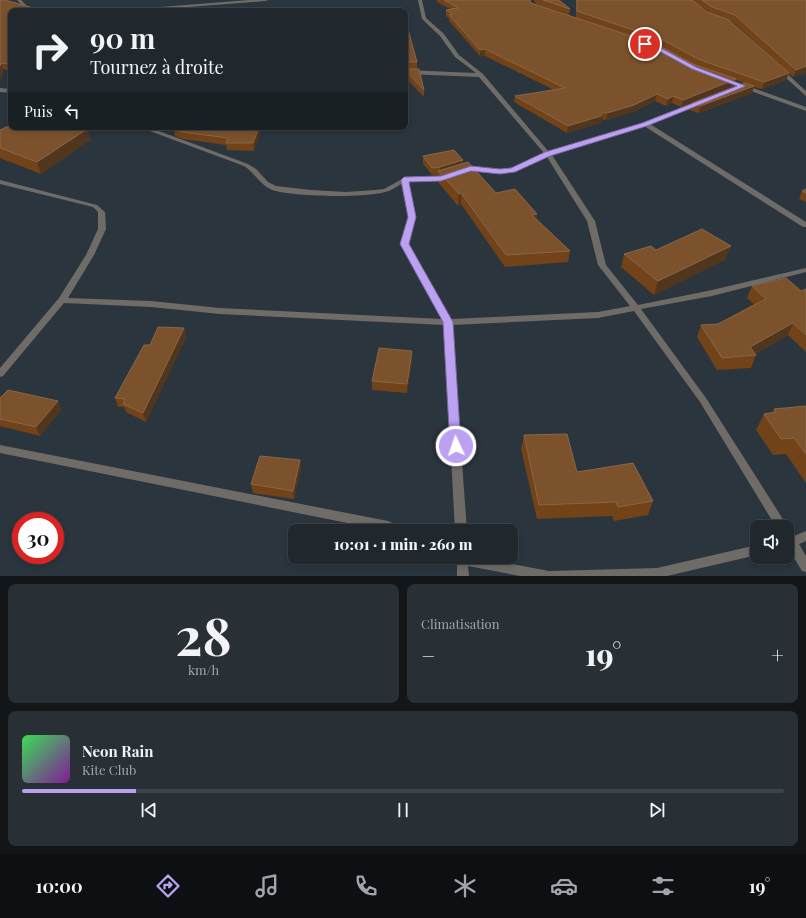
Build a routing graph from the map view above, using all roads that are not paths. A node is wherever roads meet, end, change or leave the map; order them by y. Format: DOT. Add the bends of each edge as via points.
graph roads {
  1 [pos="19,0"];
  2 [pos="161,0"];
  3 [pos="266,0"];
  4 [pos="420,0"];
  5 [pos="27,8"];
  6 [pos="160,8"];
  7 [pos="777,67"];
  8 [pos="408,72"];
  9 [pos="481,75"];
  10 [pos="722,78"];
  11 [pos="743,86"];
  12 [pos="736,88"];
  13 [pos="806,94"];
  14 [pos="708,99"];
  15 [pos="806,109"];
  16 [pos="645,124"];
  17 [pos="150,130"];
  18 [pos="548,154"];
  19 [pos="404,180"];
  20 [pos="0,182"];
  21 [pos="806,225"];
  22 [pos="806,270"];
  23 [pos="62,300"];
  24 [pos="636,308"];
  25 [pos="448,322"];
  26 [pos="0,374"];
  27 [pos="0,449"];
  28 [pos="778,520"];
  29 [pos="378,524"];
  30 [pos="461,524"];
  31 [pos="806,536"];
  32 [pos="794,539"];
  33 [pos="794,549"];
  34 [pos="750,552"];
  35 [pos="461,564"];
  36 [pos="490,564"];
  37 [pos="806,568"];
  38 [pos="463,576"];
  1 -- 5 [label="street"];
  2 -- 6 [label="street"];
  3 -- 6 [label="street"];
  4 -- 9 [label="street" via="424,18 442,35 457,56"];
  7 -- 13 [label="street"];
  8 -- 9 [label="street"];
  9 -- 18 [label="street"];
  10 -- 11 [label="street"];
  11 -- 12 [label="street"];
  11 -- 15 [label="street"];
  14 -- 16 [label="street"];
  16 -- 18 [label="street"];
  16 -- 21 [label="street"];
  17 -- 19 [label="street" via="246,165 273,188 288,191 347,194 383,192"];
  18 -- 19 [label="street" via="512,170 500,172 471,168 441,178"];
  18 -- 24 [label="street" via="591,221 602,265"];
  19 -- 25 [label="street" via="412,217 404,244"];
  20 -- 23 [label="street" via="85,202 101,212 102,229 90,255"];
  22 -- 24 [label="street"];
  23 -- 25 [label="street"];
  23 -- 26 [label="street"];
  24 -- 25 [label="street" via="598,315"];
  24 -- 28 [label="street" via="703,400"];
  25 -- 30 [label="street"];
  27 -- 29 [label="street"];
  31 -- 32 [label="street"];
  33 -- 37 [label="street"];
  34 -- 36 [label="street" via="657,573 549,576"];
  35 -- 38 [label="street"];
}
